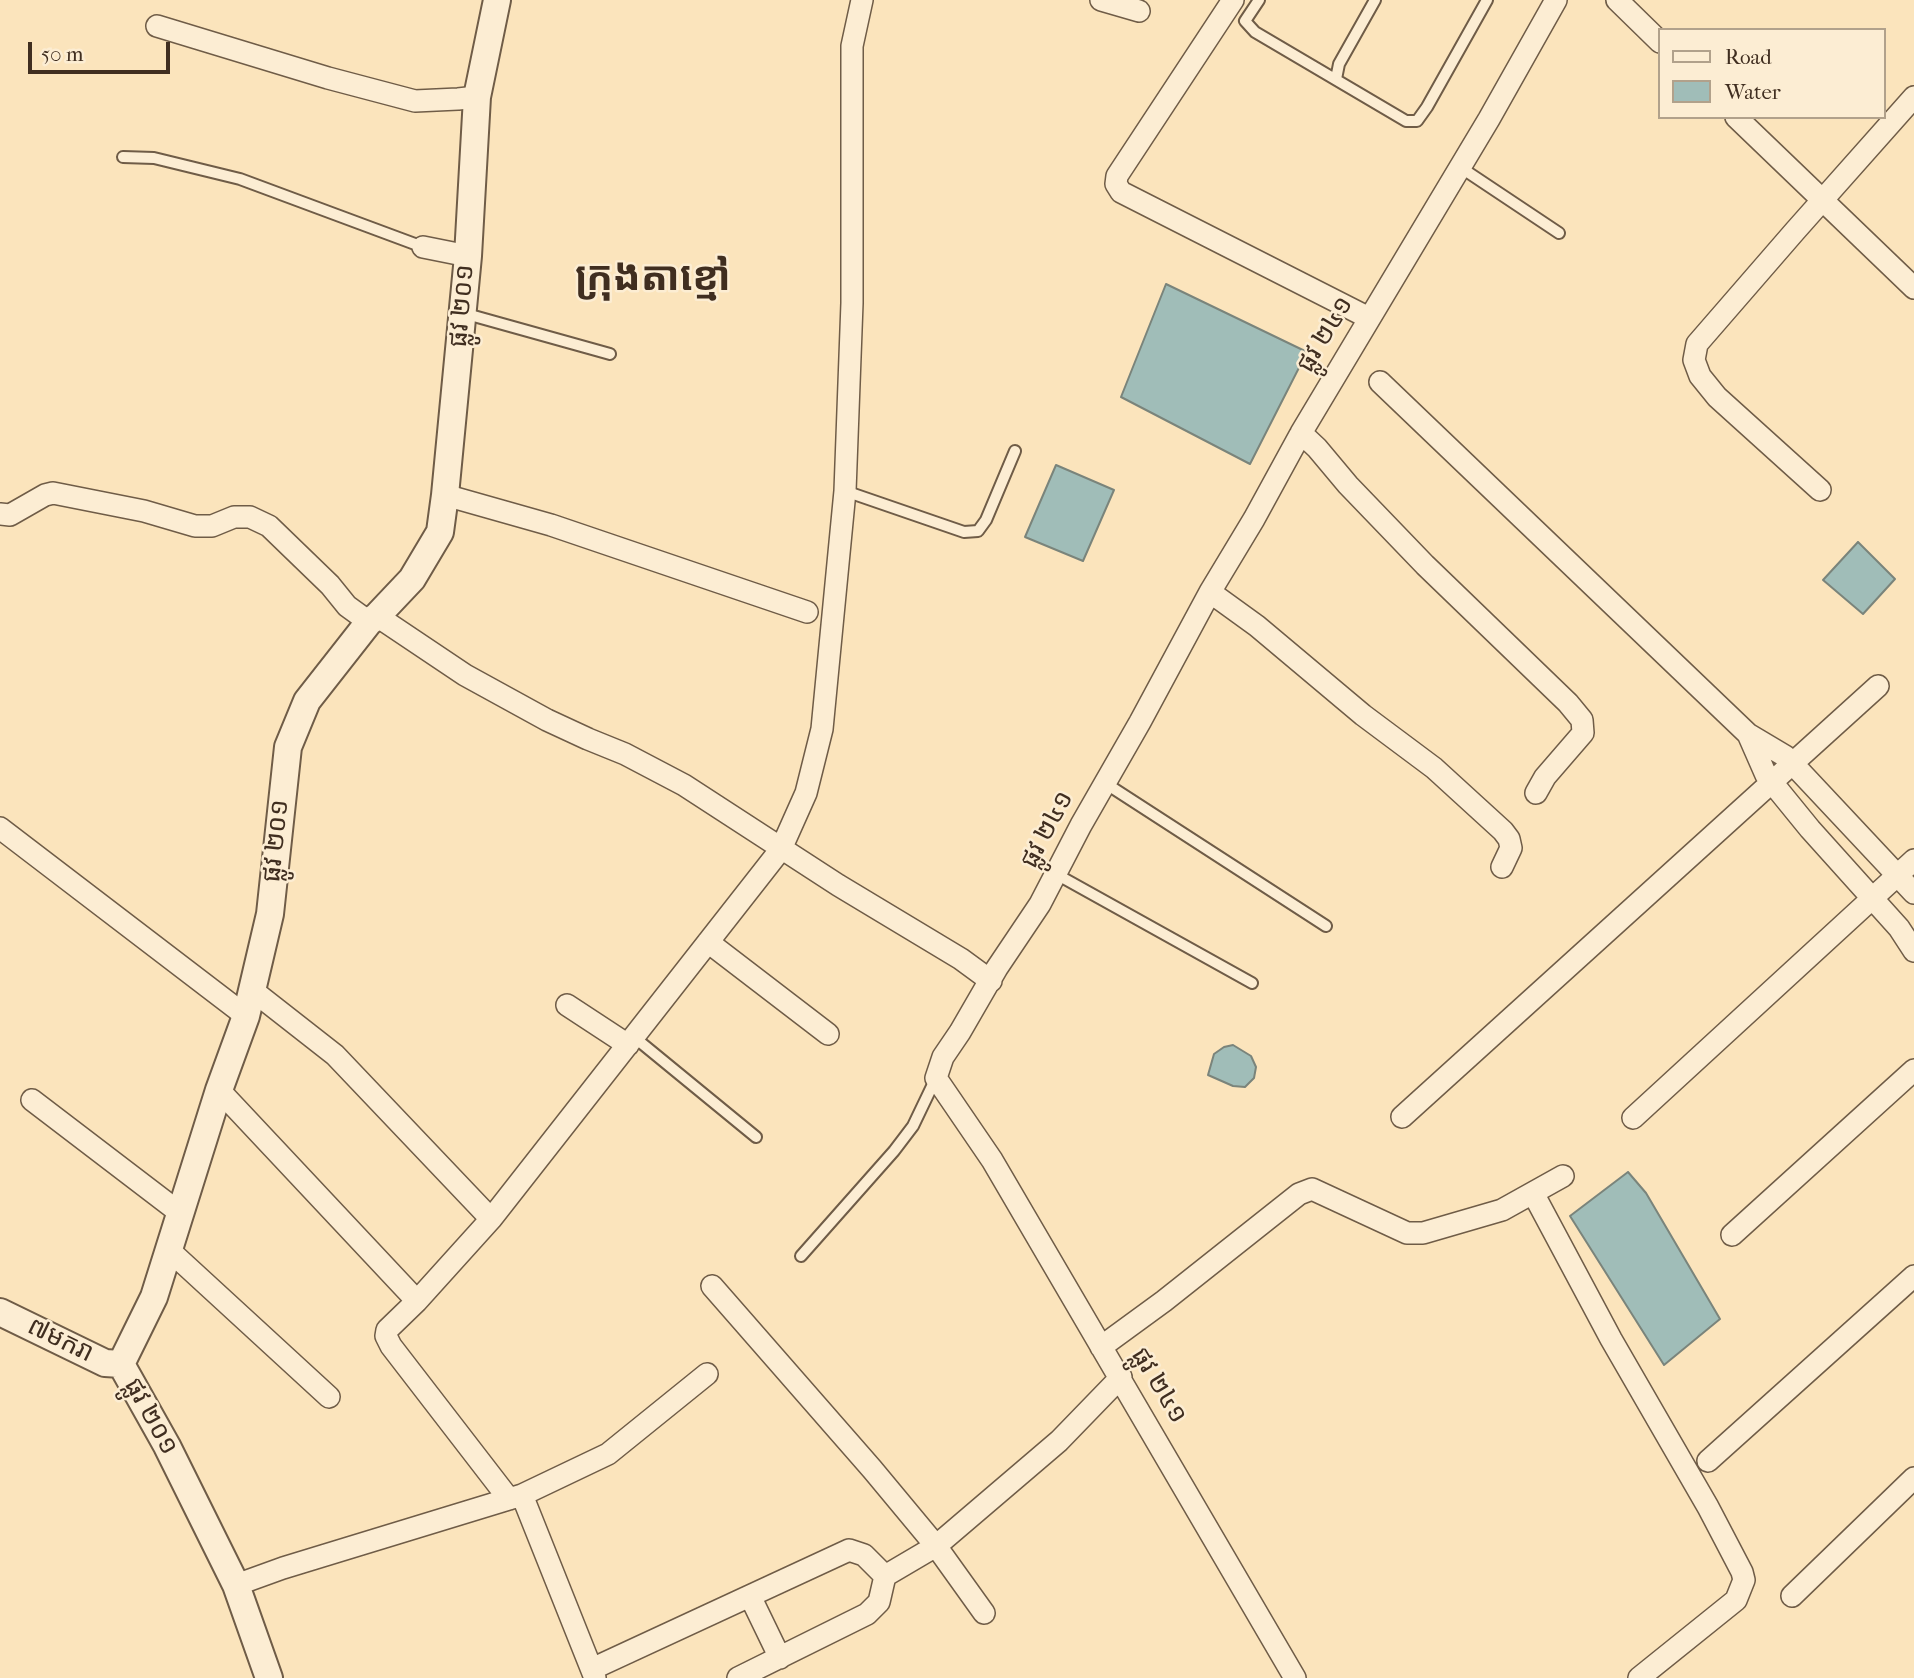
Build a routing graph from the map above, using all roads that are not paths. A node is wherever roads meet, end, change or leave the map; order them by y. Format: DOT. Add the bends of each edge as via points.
graph roads {
  1 [pos="497,0"];
  2 [pos="862,0"];
  3 [pos="1101,0"];
  4 [pos="1233,0"];
  5 [pos="1259,0"];
  6 [pos="1375,0"];
  7 [pos="1487,0"];
  8 [pos="1617,0"];
  9 [pos="1550,2"];
  10 [pos="1139,11"];
  11 [pos="157,26"];
  12 [pos="1658,40"];
  13 [pos="1336,79"];
  14 [pos="477,97"];
  15 [pos="1914,97"];
  16 [pos="1738,119"];
  17 [pos="123,157"];
  18 [pos="1460,167"];
  19 [pos="1822,201"];
  20 [pos="1559,233"];
  21 [pos="423,247"];
  22 [pos="468,256"];
  23 [pos="1914,288"];
  24 [pos="463,313"];
  25 [pos="1369,318"];
  26 [pos="610,355"];
  27 [pos="1381,382"];
  28 [pos="1301,433"];
  29 [pos="1015,451"];
  30 [pos="1820,490"];
  31 [pos="845,491"];
  32 [pos="445,495"];
  33 [pos="0,514"];
  34 [pos="1210,592"];
  35 [pos="807,612"];
  36 [pos="373,619"];
  37 [pos="1878,686"];
  38 [pos="1748,734"];
  39 [pos="1792,763"];
  40 [pos="1772,782"];
  41 [pos="1105,783"];
  42 [pos="1536,793"];
  43 [pos="0,828"];
  44 [pos="781,849"];
  45 [pos="1914,860"];
  46 [pos="1502,867"];
  47 [pos="1056,874"];
  48 [pos="1898,875"];
  49 [pos="1914,893"];
  50 [pos="1872,898"];
  51 [pos="1326,926"];
  52 [pos="708,942"];
  53 [pos="1914,951"];
  54 [pos="991,981"];
  55 [pos="1252,983"];
  56 [pos="252,990"];
  57 [pos="567,1005"];
  58 [pos="246,1016"];
  59 [pos="828,1034"];
  60 [pos="631,1041"];
  61 [pos="1914,1070"];
  62 [pos="936,1078"];
  63 [pos="219,1090"];
  64 [pos="32,1100"];
  65 [pos="1402,1117"];
  66 [pos="1633,1118"];
  67 [pos="756,1137"];
  68 [pos="1563,1176"];
  69 [pos="1533,1193"];
  70 [pos="180,1213"];
  71 [pos="491,1219"];
  72 [pos="1732,1235"];
  73 [pos="169,1251"];
  74 [pos="801,1256"];
  75 [pos="1914,1276"];
  76 [pos="712,1286"];
  77 [pos="418,1301"];
  78 [pos="0,1312"];
  79 [pos="1101,1347"];
  80 [pos="121,1364"];
  81 [pos="707,1374"];
  82 [pos="1121,1377"];
  83 [pos="328,1397"];
  84 [pos="1709,1461"];
  85 [pos="1914,1478"];
  86 [pos="515,1497"];
  87 [pos="936,1546"];
  88 [pos="885,1576"];
  89 [pos="236,1585"];
  90 [pos="750,1596"];
  91 [pos="1792,1596"];
  92 [pos="984,1613"];
  93 [pos="779,1658"];
  94 [pos="594,1673"];
  95 [pos="269,1678"];
  96 [pos="738,1678"];
  97 [pos="1295,1678"];
  98 [pos="1639,1678"];
  1 -- 14 [label="street, ផ្លូវ ២០១"];
  2 -- 31 [label="street" via="852,46 852,303"];
  3 -- 10 [label="street"];
  4 -- 25 [label="street" via="1116,176 1116,184 1121,192"];
  5 -- 13 [label="lane" via="1245,21 1255,32"];
  6 -- 13 [label="lane" via="1339,64"];
  7 -- 13 [label="lane" via="1417,121 1406,121"];
  8 -- 12 [label="street"];
  9 -- 18 [label="street, ផ្លូវ ២៤១"];
  11 -- 14 [label="street" via="415,101"];
  14 -- 22 [label="street, ផ្លូវ ២០១"];
  15 -- 19 [label="street"];
  16 -- 19 [label="street"];
  17 -- 21 [label="lane" via="154,158 240,179"];
  18 -- 20 [label="lane"];
  18 -- 25 [label="street, ផ្លូវ ២៤១"];
  19 -- 23 [label="street"];
  19 -- 30 [label="street" via="1697,344 1694,359 1700,376 1717,397"];
  21 -- 22 [label="street"];
  22 -- 24 [label="street, ផ្លូវ ២០១"];
  24 -- 26 [label="lane"];
  24 -- 32 [label="street, ផ្លូវ ២០១"];
  25 -- 28 [label="street, ផ្លូវ ២៤១"];
  27 -- 38 [label="street"];
  28 -- 34 [label="street, ផ្លូវ ២៤១"];
  28 -- 42 [label="street" via="1399,539 1582,720 1583,733"];
  29 -- 31 [label="lane" via="978,531 964,532"];
  31 -- 44 [label="street" via="822,729 806,793"];
  32 -- 35 [label="street" via="551,525"];
  32 -- 36 [label="street, ផ្លូវ ២០១" via="440,532 412,579"];
  33 -- 36 [label="street" via="10,515 53,494 195,526 250,517 269,526 347,606"];
  34 -- 41 [label="street, ផ្លូវ ២៤១"];
  34 -- 46 [label="street" via="1434,768 1503,831 1511,848"];
  36 -- 44 [label="street" via="547,720 684,785"];
  36 -- 56 [label="street, ផ្លូវ ២០១" via="307,701 288,747 270,914"];
  37 -- 39 [label="street"];
  38 -- 39 [label="street"];
  38 -- 40 [label="street"];
  39 -- 40 [label="street"];
  39 -- 48 [label="street"];
  40 -- 50 [label="street"];
  40 -- 65 [label="street"];
  41 -- 47 [label="street, ផ្លូវ ២៤១"];
  41 -- 51 [label="lane"];
  43 -- 58 [label="street"];
  44 -- 52 [label="street"];
  44 -- 54 [label="street"];
  45 -- 48 [label="street"];
  47 -- 54 [label="street, ផ្លូវ ២៤១"];
  47 -- 55 [label="lane"];
  48 -- 49 [label="street"];
  48 -- 50 [label="street"];
  50 -- 53 [label="street"];
  50 -- 66 [label="street"];
  52 -- 59 [label="street"];
  52 -- 60 [label="street"];
  54 -- 62 [label="street, ផ្លូវ ២៤១" via="943,1058"];
  56 -- 58 [label="street, ផ្លូវ ២០១"];
  56 -- 71 [label="street" via="335,1055"];
  57 -- 60 [label="street"];
  58 -- 63 [label="street, ផ្លូវ ២០១"];
  60 -- 67 [label="lane"];
  60 -- 71 [label="street"];
  61 -- 72 [label="street"];
  62 -- 74 [label="lane" via="913,1126"];
  62 -- 79 [label="street, ផ្លូវ ២៤១" via="992,1160"];
  63 -- 70 [label="street, ផ្លូវ ២០១"];
  63 -- 77 [label="street"];
  64 -- 70 [label="street"];
  68 -- 69 [label="street"];
  69 -- 79 [label="street" via="1463,1223 1407,1233 1312,1189 1299,1194"];
  69 -- 98 [label="street" via="1744,1580 1736,1600"];
  70 -- 73 [label="street, ផ្លូវ ២០១"];
  71 -- 77 [label="street"];
  73 -- 80 [label="street, ផ្លូវ ២០១" via="154,1297"];
  73 -- 83 [label="street"];
  75 -- 84 [label="street"];
  76 -- 87 [label="street"];
  77 -- 86 [label="street" via="386,1336"];
  78 -- 80 [label="street, ៧មករា" via="105,1363"];
  79 -- 82 [label="street, ផ្លូវ ២៤១"];
  80 -- 89 [label="street, ផ្លូវ ២០១"];
  81 -- 86 [label="street" via="607,1454"];
  82 -- 87 [label="street" via="1059,1441"];
  82 -- 97 [label="street, ផ្លូវ ២៤១"];
  85 -- 91 [label="street"];
  86 -- 89 [label="street"];
  86 -- 94 [label="street"];
  87 -- 88 [label="street"];
  87 -- 92 [label="street"];
  88 -- 90 [label="street" via="864,1555 849,1550"];
  88 -- 93 [label="street" via="879,1602 867,1614"];
  89 -- 95 [label="street, ផ្លូវ ២០១"];
  90 -- 93 [label="street"];
  90 -- 94 [label="street"];
  93 -- 96 [label="street"];
}
